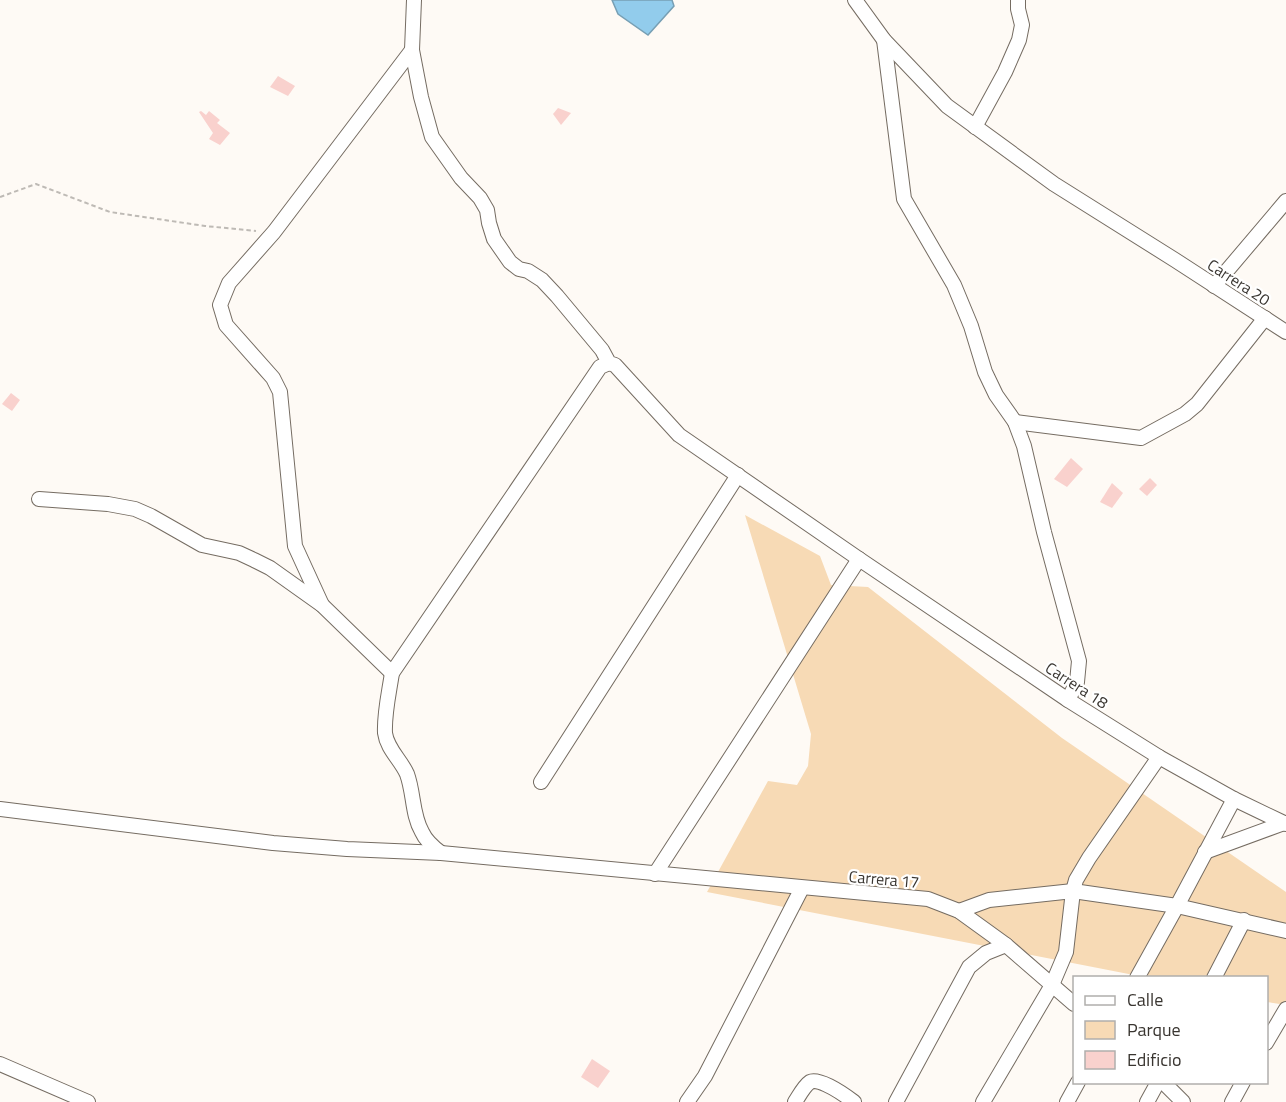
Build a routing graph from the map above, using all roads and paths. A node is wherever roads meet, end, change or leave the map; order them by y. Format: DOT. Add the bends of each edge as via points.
graph roads {
  1 [pos="414,0"];
  2 [pos="855,0"];
  3 [pos="1018,0"];
  4 [pos="884,40"];
  5 [pos="412,50"];
  6 [pos="975,127"];
  7 [pos="0,197"];
  8 [pos="1286,201"];
  9 [pos="274,232"];
  10 [pos="1214,285"];
  11 [pos="1265,318"];
  12 [pos="1286,332"];
  13 [pos="609,363"];
  14 [pos="1015,422"];
  15 [pos="738,475"];
  16 [pos="39,499"];
  17 [pos="859,559"];
  18 [pos="322,605"];
  19 [pos="392,673"];
  20 [pos="1068,700"];
  21 [pos="1159,757"];
  22 [pos="540,782"];
  23 [pos="1234,799"];
  24 [pos="0,809"];
  25 [pos="1285,823"];
  26 [pos="1205,852"];
  27 [pos="441,853"];
  28 [pos="655,874"];
  29 [pos="802,888"];
  30 [pos="1073,891"];
  31 [pos="1177,906"];
  32 [pos="959,911"];
  33 [pos="1244,920"];
  34 [pos="1286,930"];
  35 [pos="1006,945"];
  36 [pos="1138,976"];
  37 [pos="1215,976"];
  38 [pos="1052,984"];
  39 [pos="1073,1004"];
  40 [pos="1286,1009"];
  41 [pos="1268,1039"];
  42 [pos="0,1064"];
  43 [pos="1077,1084"];
  44 [pos="1157,1084"];
  45 [pos="1164,1084"];
  46 [pos="1243,1084"];
  47 [pos="88,1102"];
  48 [pos="687,1102"];
  49 [pos="795,1102"];
  50 [pos="854,1102"];
  51 [pos="896,1102"];
  52 [pos="983,1102"];
  53 [pos="1067,1102"];
  54 [pos="1147,1102"];
  55 [pos="1183,1102"];
  56 [pos="1232,1102"];
  1 -- 5 [label="street, Carrera 18"];
  2 -- 4 [label="street, Carrera 20"];
  3 -- 6 [label="street" via="1022,25 1019,40"];
  4 -- 6 [label="street, Carrera 20" via="946,106"];
  4 -- 14 [label="street" via="904,199 954,285 985,372"];
  5 -- 9 [label="street"];
  5 -- 13 [label="street, Carrera 18" via="432,137 480,198 494,239 510,262 542,280 557,296"];
  6 -- 10 [label="street, Carrera 20" via="1054,184"];
  7 -- 9 [label="path" via="36,184 110,212"];
  8 -- 10 [label="street"];
  9 -- 18 [label="street" via="229,283 220,305 226,325 273,378 280,392 295,546"];
  10 -- 11 [label="street, Carrera 20"];
  11 -- 12 [label="street, Carrera 20"];
  11 -- 14 [label="street" via="1197,404 1141,438"];
  13 -- 15 [label="street, Carrera 18" via="680,435"];
  13 -- 19 [label="street" via="600,367"];
  14 -- 20 [label="street" via="1079,661 1077,682"];
  15 -- 17 [label="street, Carrera 18"];
  15 -- 22 [label="street"];
  16 -- 18 [label="street" via="135,509 202,545 239,553 270,568"];
  17 -- 20 [label="street, Carrera 18"];
  17 -- 28 [label="street"];
  18 -- 19 [label="street"];
  19 -- 27 [label="street" via="385,722 387,741 407,776 418,824"];
  20 -- 21 [label="street, Carrera 18"];
  21 -- 23 [label="street, Carrera 18"];
  21 -- 30 [label="street" via="1089,858"];
  23 -- 25 [label="street, Carrera 18"];
  23 -- 26 [label="street"];
  24 -- 27 [label="street, Carrera 17" via="273,843"];
  25 -- 26 [label="street"];
  26 -- 31 [label="street"];
  27 -- 28 [label="street, Carrera 17"];
  28 -- 29 [label="street, Carrera 17"];
  29 -- 32 [label="street, Carrera 17" via="928,899"];
  29 -- 48 [label="street" via="705,1076"];
  30 -- 31 [label="street"];
  30 -- 32 [label="street" via="989,900"];
  30 -- 38 [label="street" via="1066,952"];
  31 -- 33 [label="street"];
  31 -- 36 [label="street"];
  32 -- 35 [label="street, Carrera 17"];
  33 -- 34 [label="street"];
  33 -- 37 [label="street"];
  35 -- 38 [label="street, Carrera 17"];
  35 -- 51 [label="street" via="986,953 969,967"];
  38 -- 39 [label="street, Carrera 17"];
  38 -- 52 [label="street"];
  40 -- 41 [label="street"];
  42 -- 47 [label="street"];
  43 -- 53 [label="street"];
  44 -- 54 [label="street"];
  45 -- 55 [label="street"];
  46 -- 56 [label="street"];
  49 -- 50 [label="street" via="813,1081"];
}
